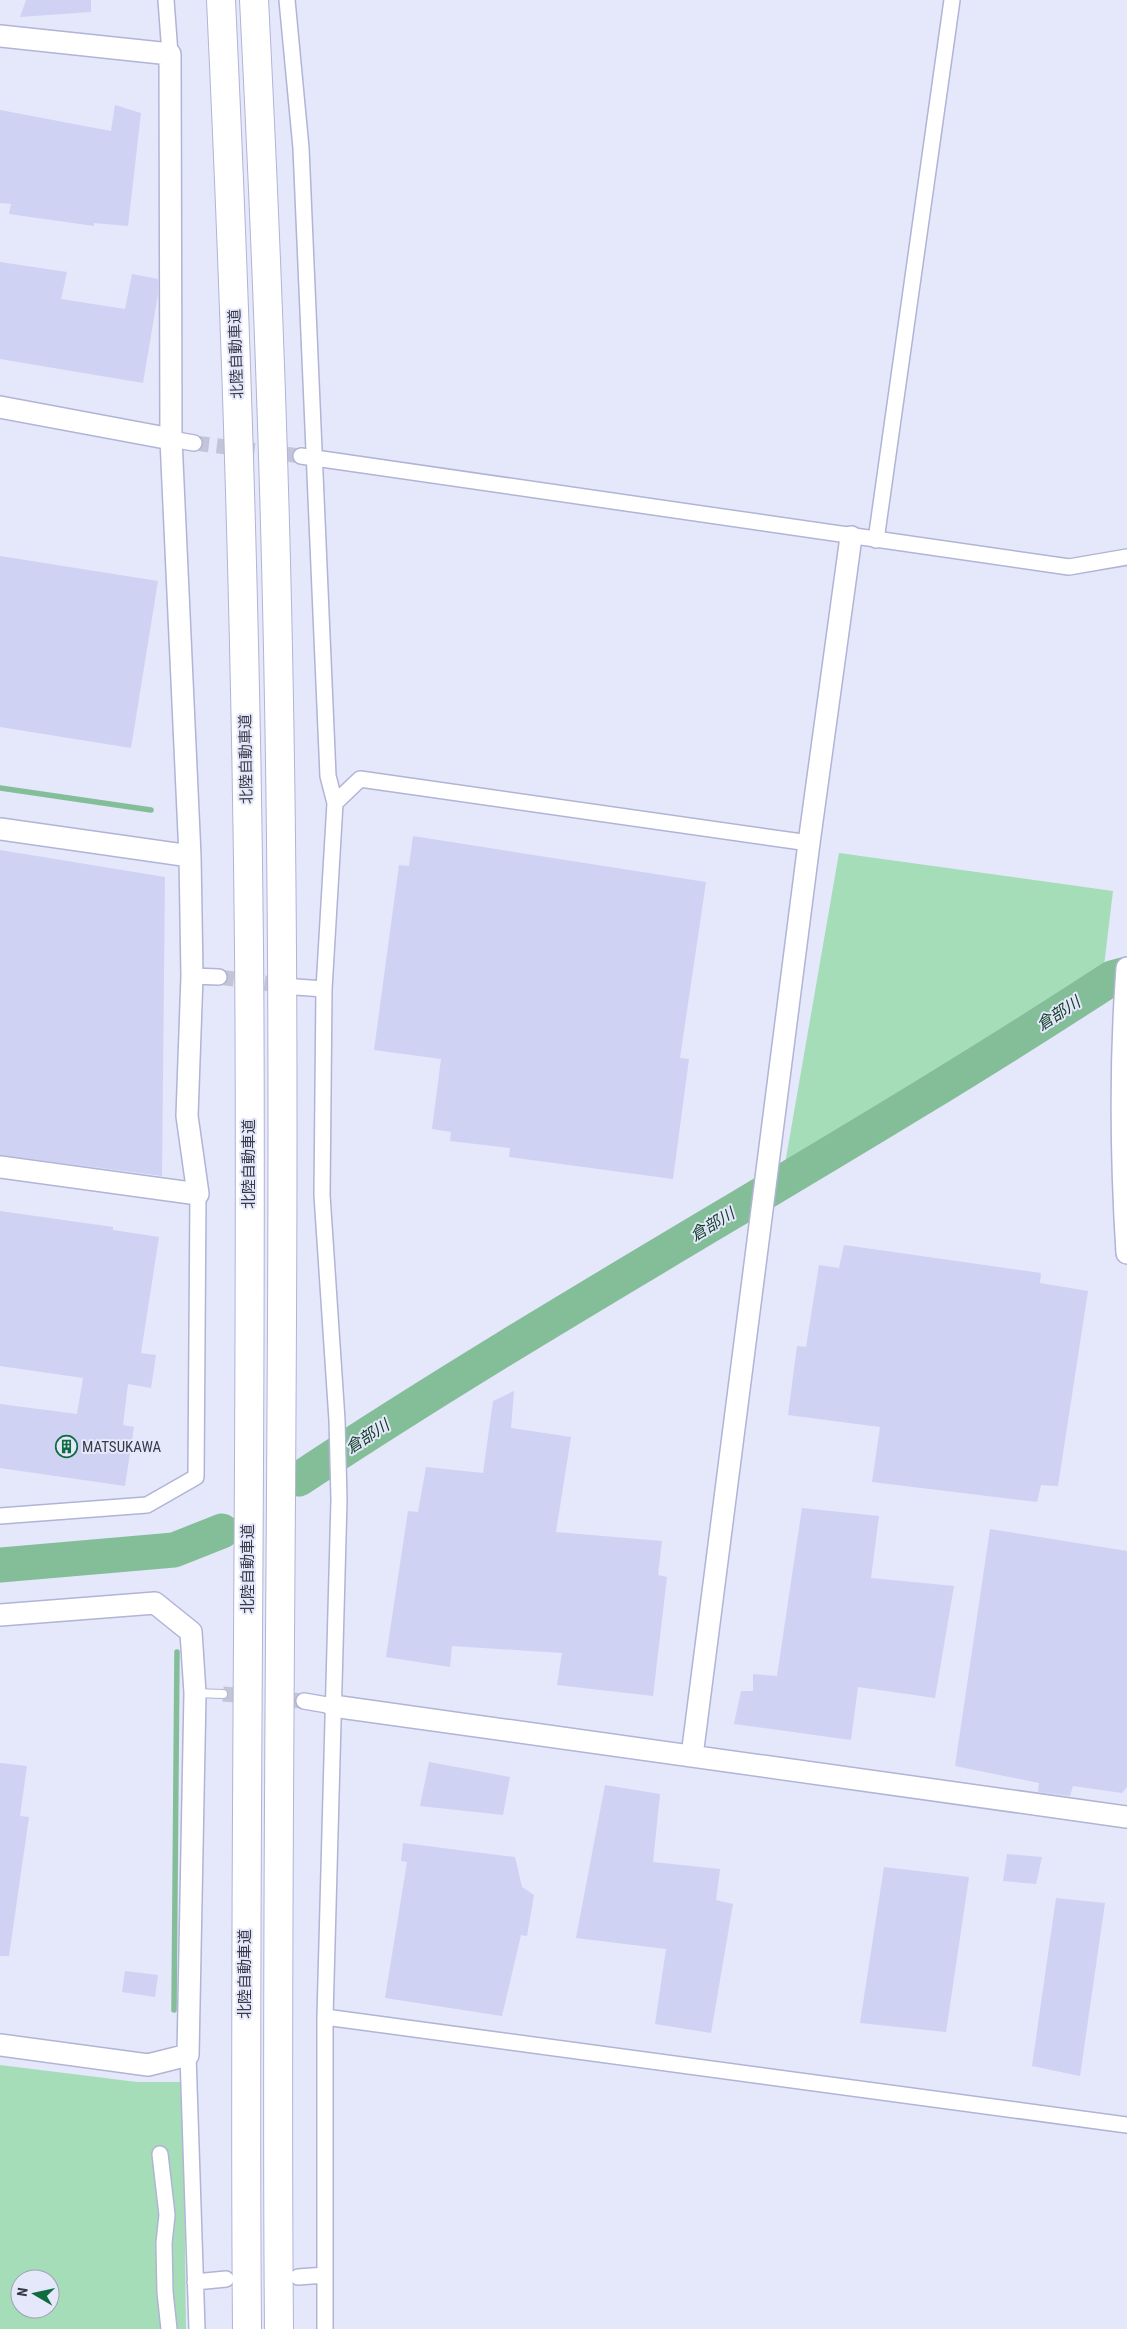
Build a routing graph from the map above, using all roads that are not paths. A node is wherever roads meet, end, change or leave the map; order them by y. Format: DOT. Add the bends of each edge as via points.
graph roads {
  1 [pos="166,0"];
  2 [pos="221,0"];
  3 [pos="254,0"];
  4 [pos="287,0"];
  5 [pos="952,0"];
  6 [pos="0,36"];
  7 [pos="170,54"];
  8 [pos="0,407"];
  9 [pos="171,439"];
  10 [pos="194,443"];
  11 [pos="308,457"];
  12 [pos="851,537"];
  13 [pos="876,540"];
  14 [pos="1127,557"];
  15 [pos="335,803"];
  16 [pos="0,829"];
  17 [pos="810,843"];
  18 [pos="190,856"];
  19 [pos="1127,968"];
  20 [pos="192,976"];
  21 [pos="219,977"];
  22 [pos="296,988"];
  23 [pos="324,989"];
  24 [pos="0,1167"];
  25 [pos="198,1194"];
  26 [pos="1127,1253"];
  27 [pos="0,1516"];
  28 [pos="0,1615"];
  29 [pos="196,1692"];
  30 [pos="223,1694"];
  31 [pos="304,1701"];
  32 [pos="333,1706"];
  33 [pos="692,1756"];
  34 [pos="1127,1817"];
  35 [pos="325,2018"];
  36 [pos="0,2045"];
  37 [pos="188,2055"];
  38 [pos="1127,2124"];
  39 [pos="160,2154"];
  40 [pos="325,2275"];
  41 [pos="298,2277"];
  42 [pos="226,2279"];
  43 [pos="196,2282"];
  44 [pos="169,2329"];
  45 [pos="197,2329"];
  46 [pos="247,2329"];
  47 [pos="279,2329"];
  48 [pos="325,2329"];
  1 -- 7 [label="street"];
  2 -- 46 [label="highway, 北陸自動車道" via="240,455 249,962"];
  3 -- 47 [label="highway" via="273,436 280,721"];
  4 -- 11 [label="street" via="300,148"];
  5 -- 13 [label="street"];
  6 -- 7 [label="street"];
  7 -- 9 [label="street"];
  8 -- 9 [label="street"];
  9 -- 10 [label="street"];
  9 -- 18 [label="street"];
  11 -- 12 [label="street"];
  11 -- 15 [label="street" via="328,776"];
  12 -- 13 [label="street"];
  12 -- 17 [label="street"];
  13 -- 14 [label="street" via="1069,567"];
  15 -- 17 [label="street" via="360,778"];
  15 -- 23 [label="street"];
  16 -- 18 [label="street"];
  17 -- 33 [label="street"];
  18 -- 20 [label="street"];
  19 -- 26 [label="street" via="1121,1137"];
  20 -- 21 [label="street"];
  20 -- 25 [label="street" via="187,1116"];
  22 -- 23 [label="street"];
  23 -- 32 [label="street" via="322,1195 338,1420"];
  24 -- 25 [label="street"];
  25 -- 27 [label="street" via="196,1477 147,1505"];
  28 -- 29 [label="street" via="155,1603 191,1632"];
  29 -- 30 [label="lane"];
  29 -- 37 [label="street"];
  31 -- 32 [label="street"];
  32 -- 33 [label="street"];
  32 -- 35 [label="street"];
  33 -- 34 [label="street"];
  35 -- 38 [label="street"];
  35 -- 40 [label="street"];
  36 -- 37 [label="street" via="148,2065"];
  37 -- 43 [label="street"];
  39 -- 44 [label="street" via="167,2215 164,2243"];
  40 -- 41 [label="street"];
  40 -- 48 [label="street"];
  42 -- 43 [label="street"];
  43 -- 45 [label="street"];
}
